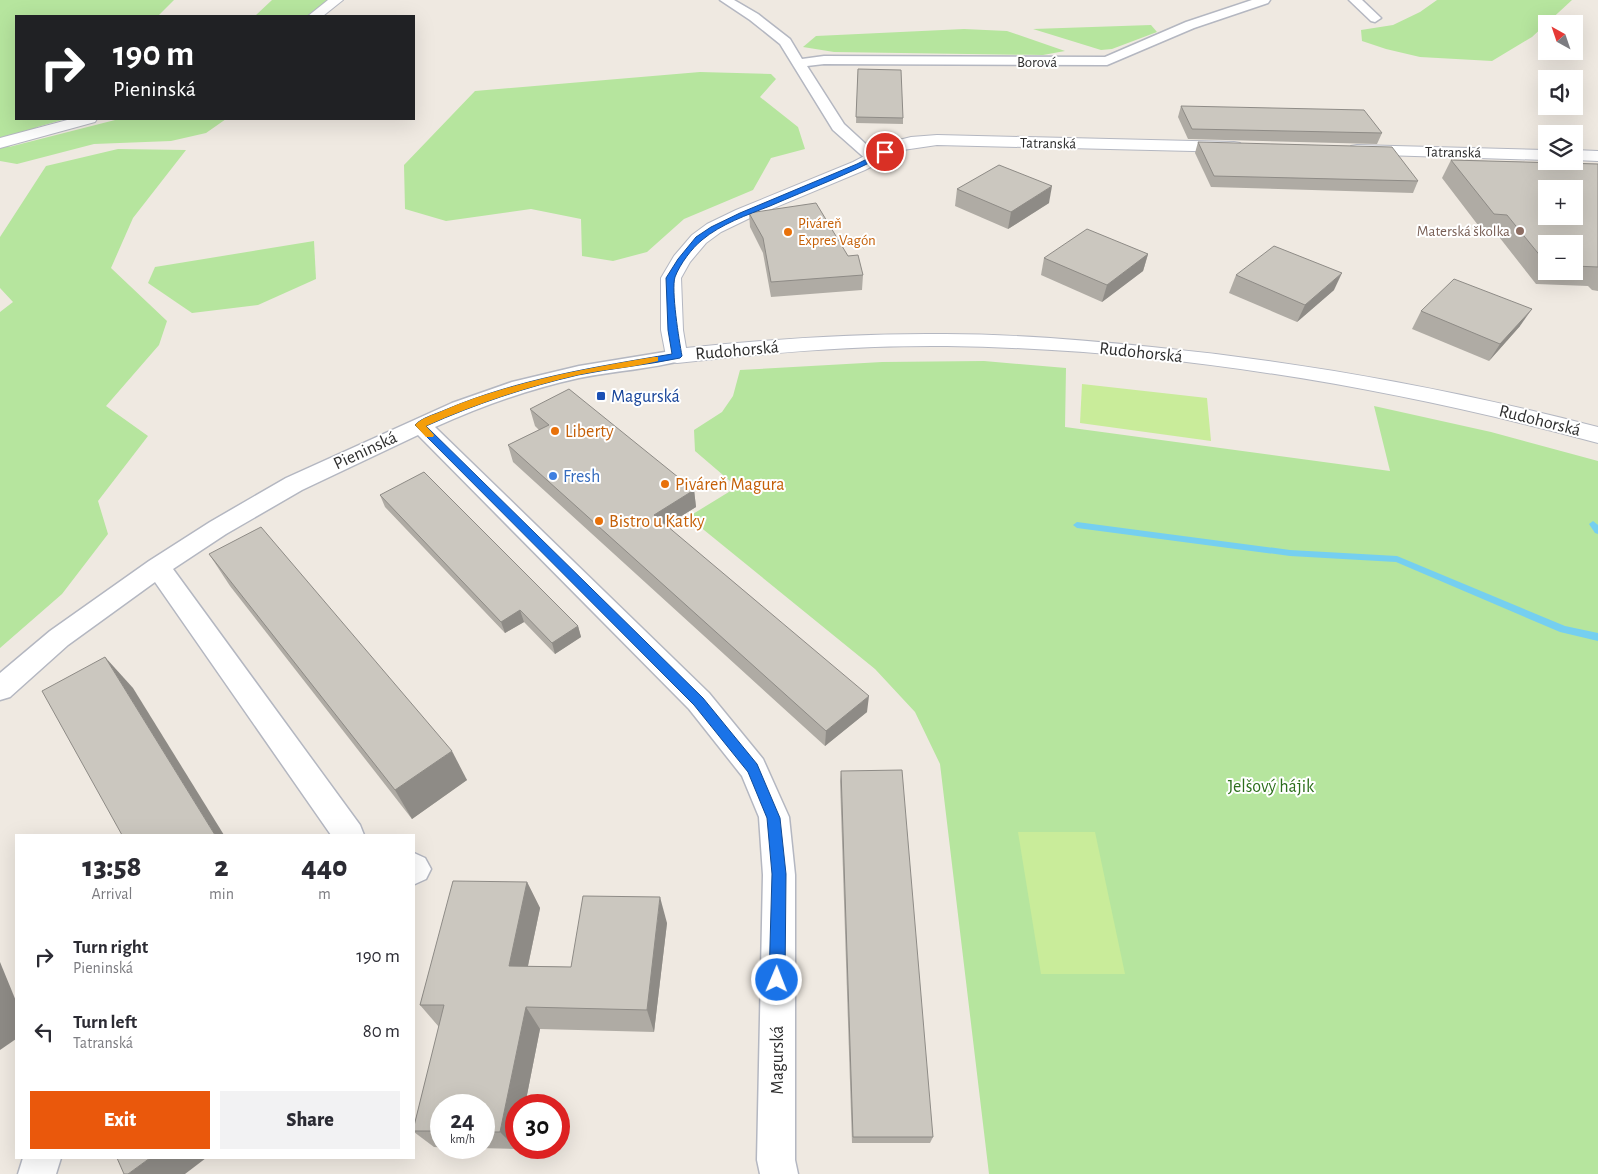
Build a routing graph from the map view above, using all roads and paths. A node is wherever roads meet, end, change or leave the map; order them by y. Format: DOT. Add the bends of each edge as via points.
graph roads {
  1 [pos="336,0"];
  2 [pos="726,0"];
  3 [pos="1264,0"];
  4 [pos="1355,0"];
  5 [pos="316,15"];
  6 [pos="1375,18"];
  7 [pos="799,62"];
  8 [pos="85,120"];
  9 [pos="0,143"];
  10 [pos="1250,148"];
  11 [pos="1339,150"];
  12 [pos="1538,155"];
  13 [pos="1583,155"];
  14 [pos="1598,156"];
  15 [pos="873,158"];
  16 [pos="677,356"];
  17 [pos="420,425"];
  18 [pos="1598,434"];
  19 [pos="158,567"];
  20 [pos="0,689"];
  21 [pos="348,834"];
  22 [pos="42,1159"];
  23 [pos="37,1174"];
  24 [pos="779,1174"];
  1 -- 5 [label="street"];
  2 -- 7 [label="street" via="778,36"];
  3 -- 7 [label="street, Borová" via="1190,25 1107,61"];
  4 -- 6 [label="street"];
  7 -- 15 [label="street" via="838,127"];
  8 -- 9 [label="street"];
  10 -- 15 [label="street, Tatranská" via="926,140 897,146"];
  11 -- 12 [label="street, Tatranská"];
  13 -- 14 [label="street"];
  15 -- 16 [label="street, Tatranská" via="743,214 698,239 671,278 672,330"];
  16 -- 17 [label="street, Pieninská" via="579,372 519,387"];
  16 -- 18 [label="street, Rudohorská" via="806,344 916,340 1072,345 1266,366 1373,384 1529,416"];
  17 -- 19 [label="street, Pieninská" via="294,484"];
  17 -- 24 [label="street, Magurská" via="699,702 753,768 774,818 779,874 776,1160"];
  19 -- 20 [label="street, Pieninská" via="59,638"];
  19 -- 21 [label="street"];
  22 -- 23 [label="street"];
}
